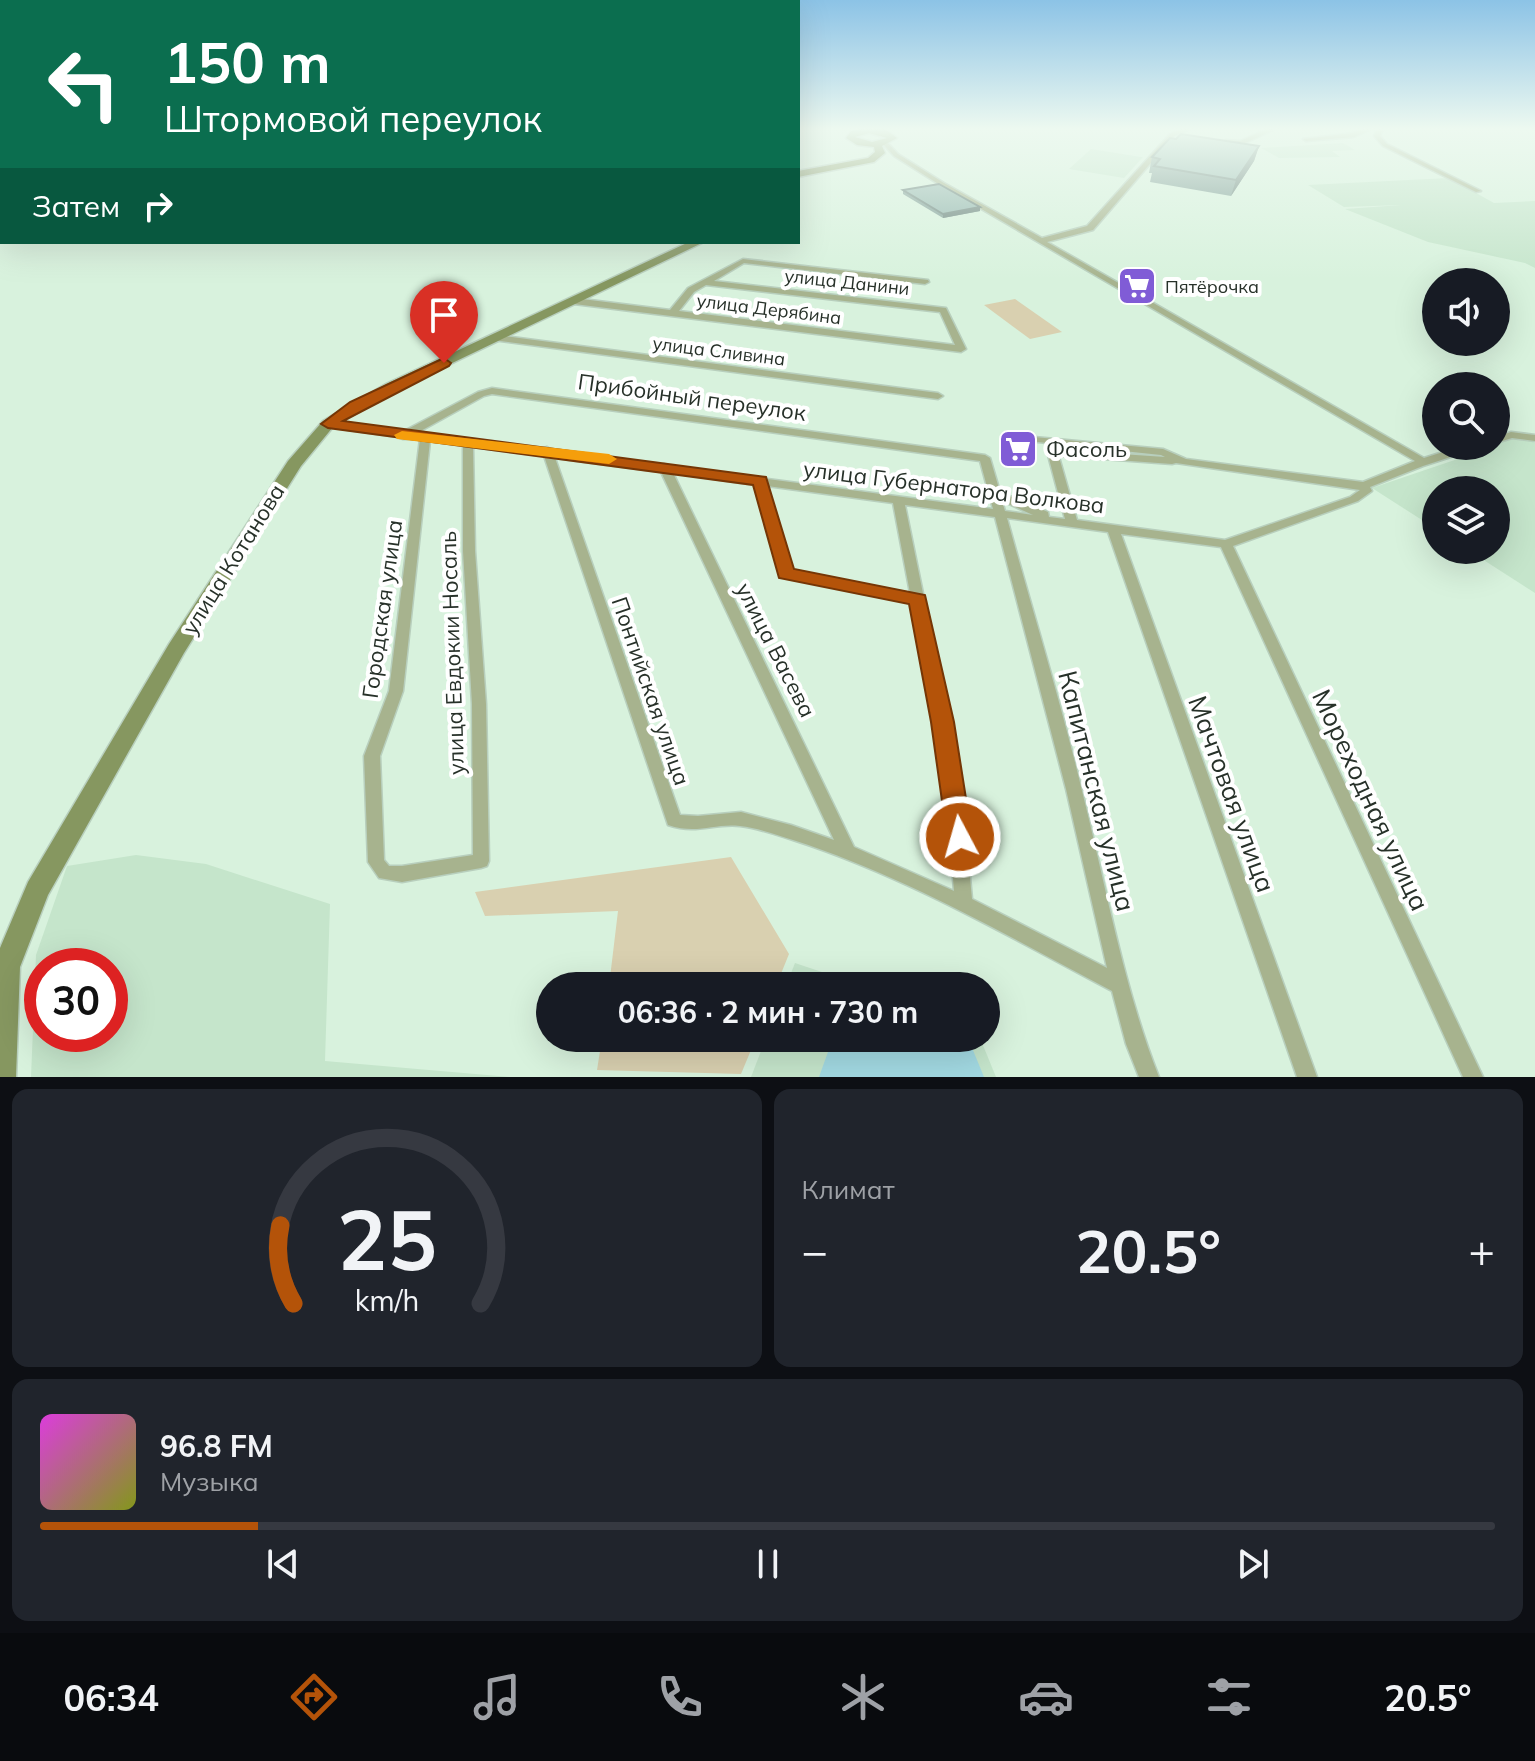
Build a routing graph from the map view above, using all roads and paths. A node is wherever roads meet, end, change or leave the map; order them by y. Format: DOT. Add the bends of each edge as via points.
graph roads {
  1 [pos="937,179"];
  2 [pos="1133,179"];
  3 [pos="1454,179"];
  4 [pos="1478,191"];
  5 [pos="1041,241"];
  6 [pos="694,244"];
  7 [pos="704,282"];
  8 [pos="925,282"];
  9 [pos="574,301"];
  10 [pos="672,314"];
  11 [pos="496,338"];
  12 [pos="961,349"];
  13 [pos="938,396"];
  14 [pos="328,424"];
  15 [pos="1510,435"];
  16 [pos="403,436"];
  17 [pos="1535,438"];
  18 [pos="425,439"];
  19 [pos="1038,439"];
  20 [pos="468,443"];
  21 [pos="547,450"];
  22 [pos="985,458"];
  23 [pos="1434,460"];
  24 [pos="1183,462"];
  25 [pos="1425,463"];
  26 [pos="664,467"];
  27 [pos="760,481"];
  28 [pos="1365,485"];
  29 [pos="996,494"];
  30 [pos="899,502"];
  31 [pos="1002,516"];
  32 [pos="1057,520"];
  33 [pos="1071,521"];
  34 [pos="1113,528"];
  35 [pos="1226,544"];
  36 [pos="918,599"];
  37 [pos="848,853"];
  38 [pos="481,861"];
  39 [pos="964,905"];
  40 [pos="1120,985"];
  41 [pos="1,1077"];
  42 [pos="1149,1077"];
  43 [pos="1307,1077"];
  44 [pos="1473,1077"];
  1 -- 5 [label="street"];
  2 -- 5 [label="street" via="1090,228"];
  3 -- 4 [label="street"];
  5 -- 25 [label="street"];
  6 -- 9 [label="street, улица Котанова"];
  7 -- 8 [label="street" via="743,261"];
  7 -- 10 [label="street"];
  7 -- 12 [label="street, улица Данини" via="943,310"];
  9 -- 10 [label="street, улица Дерябина"];
  9 -- 11 [label="street, улица Котанова"];
  10 -- 12 [label="street, улица Дерябина"];
  11 -- 13 [label="street, улица Сливина"];
  11 -- 14 [label="street, улица Котанова"];
  14 -- 16 [label="street, улица Губернатора Волкова"];
  14 -- 41 [label="street, улица Котанова" via="294,464 176,649 37,890 6,967"];
  15 -- 17 [label="street"];
  16 -- 18 [label="street, улица Губернатора Волкова"];
  16 -- 22 [label="street, Прибойный переулок" via="492,391"];
  18 -- 20 [label="street, улица Губернатора Волкова"];
  18 -- 38 [label="street, Городская улица" via="396,691 372,756 376,862 385,873 402,874"];
  19 -- 24 [label="street" via="1163,452"];
  20 -- 21 [label="street, улица Губернатора Волкова"];
  20 -- 38 [label="street, улица Евдокии Носаль"];
  21 -- 26 [label="street, улица Губернатора Волкова"];
  21 -- 37 [label="street, Понтийская улица" via="674,820 690,824 741,819"];
  22 -- 29 [label="street, Капитанская улица"];
  23 -- 25 [label="street"];
  24 -- 28 [label="street"];
  24 -- 33 [label="street" via="1056,453 1052,458"];
  25 -- 28 [label="street"];
  26 -- 27 [label="street, улица Губернатора Волкова"];
  26 -- 37 [label="street, улица Васева"];
  27 -- 30 [label="street, улица Губернатора Волкова"];
  27 -- 36 [label="street" via="785,574"];
  28 -- 35 [label="street, улица Губернатора Волкова" via="1366,491 1354,499"];
  29 -- 31 [label="street, Капитанская улица"];
  29 -- 32 [label="street"];
  30 -- 31 [label="street, улица Губернатора Волкова"];
  30 -- 36 [label="street"];
  31 -- 32 [label="street, улица Губернатора Волкова"];
  31 -- 40 [label="street, Капитанская улица"];
  32 -- 33 [label="street, улица Губернатора Волкова"];
  33 -- 34 [label="street, улица Губернатора Волкова"];
  34 -- 35 [label="street, улица Губернатора Волкова"];
  34 -- 43 [label="street, Мачтовая улица"];
  35 -- 44 [label="street, Мореходная улица"];
  36 -- 39 [label="street" via="956,803"];
  37 -- 39 [label="street"];
  39 -- 40 [label="street"];
  40 -- 42 [label="street, Капитанская улица"];
}
